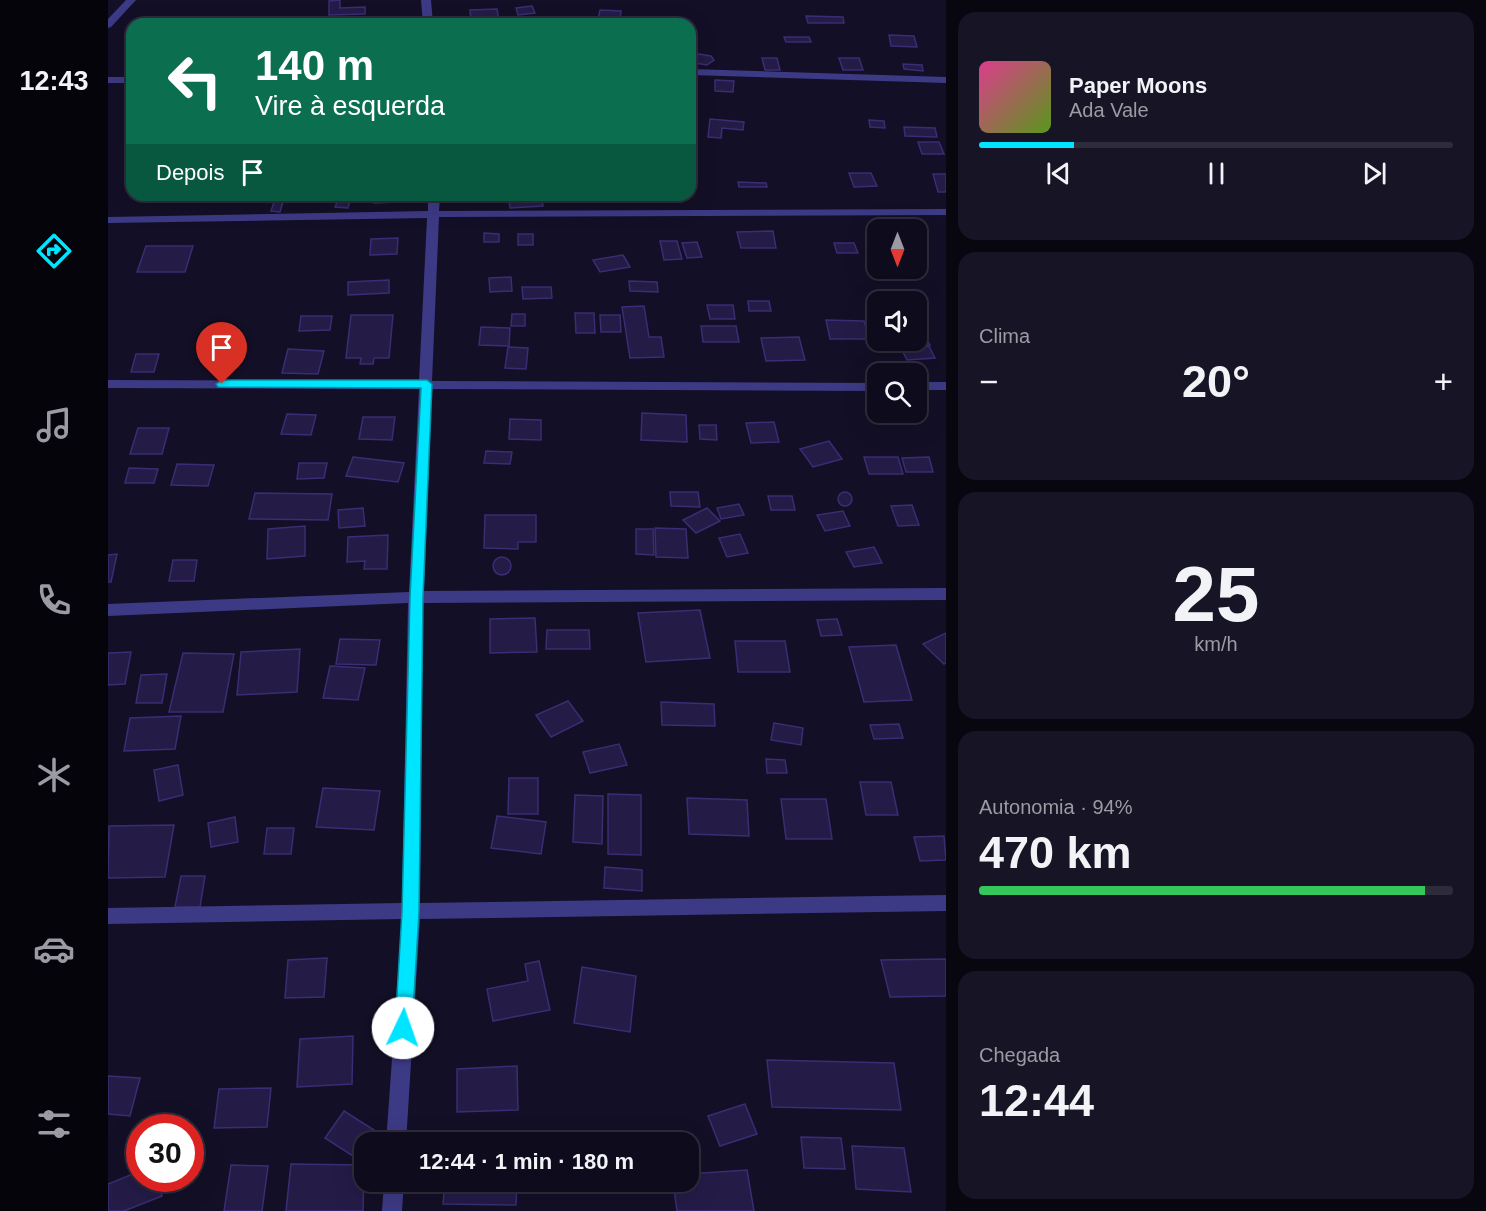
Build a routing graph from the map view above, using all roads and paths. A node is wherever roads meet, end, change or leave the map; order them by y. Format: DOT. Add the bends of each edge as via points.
graph roads {
  1 [pos="131,0"];
  2 [pos="426,0"];
  3 [pos="428,18"];
  4 [pos="108,25"];
  5 [pos="696,72"];
  6 [pos="108,80"];
  7 [pos="126,80"];
  8 [pos="946,80"];
  9 [pos="434,201"];
  10 [pos="946,212"];
  11 [pos="434,214"];
  12 [pos="108,220"];
  13 [pos="108,384"];
  14 [pos="427,384"];
  15 [pos="927,386"];
  16 [pos="946,386"];
  17 [pos="867,387"];
  18 [pos="946,594"];
  19 [pos="416,597"];
  20 [pos="108,610"];
  21 [pos="946,903"];
  22 [pos="411,912"];
  23 [pos="108,916"];
  24 [pos="397,1132"];
  25 [pos="393,1192"];
  26 [pos="392,1211"];
  1 -- 4 [label="street"];
  2 -- 3 [label="street"];
  5 -- 8 [label="street"];
  6 -- 7 [label="street"];
  9 -- 11 [label="street"];
  10 -- 11 [label="street"];
  11 -- 12 [label="street"];
  11 -- 14 [label="street"];
  13 -- 14 [label="street"];
  14 -- 17 [label="street"];
  14 -- 19 [label="street"];
  15 -- 16 [label="street"];
  18 -- 19 [label="street"];
  19 -- 20 [label="street"];
  19 -- 22 [label="street"];
  21 -- 22 [label="street"];
  22 -- 23 [label="street"];
  22 -- 24 [label="street"];
  25 -- 26 [label="street"];
}
